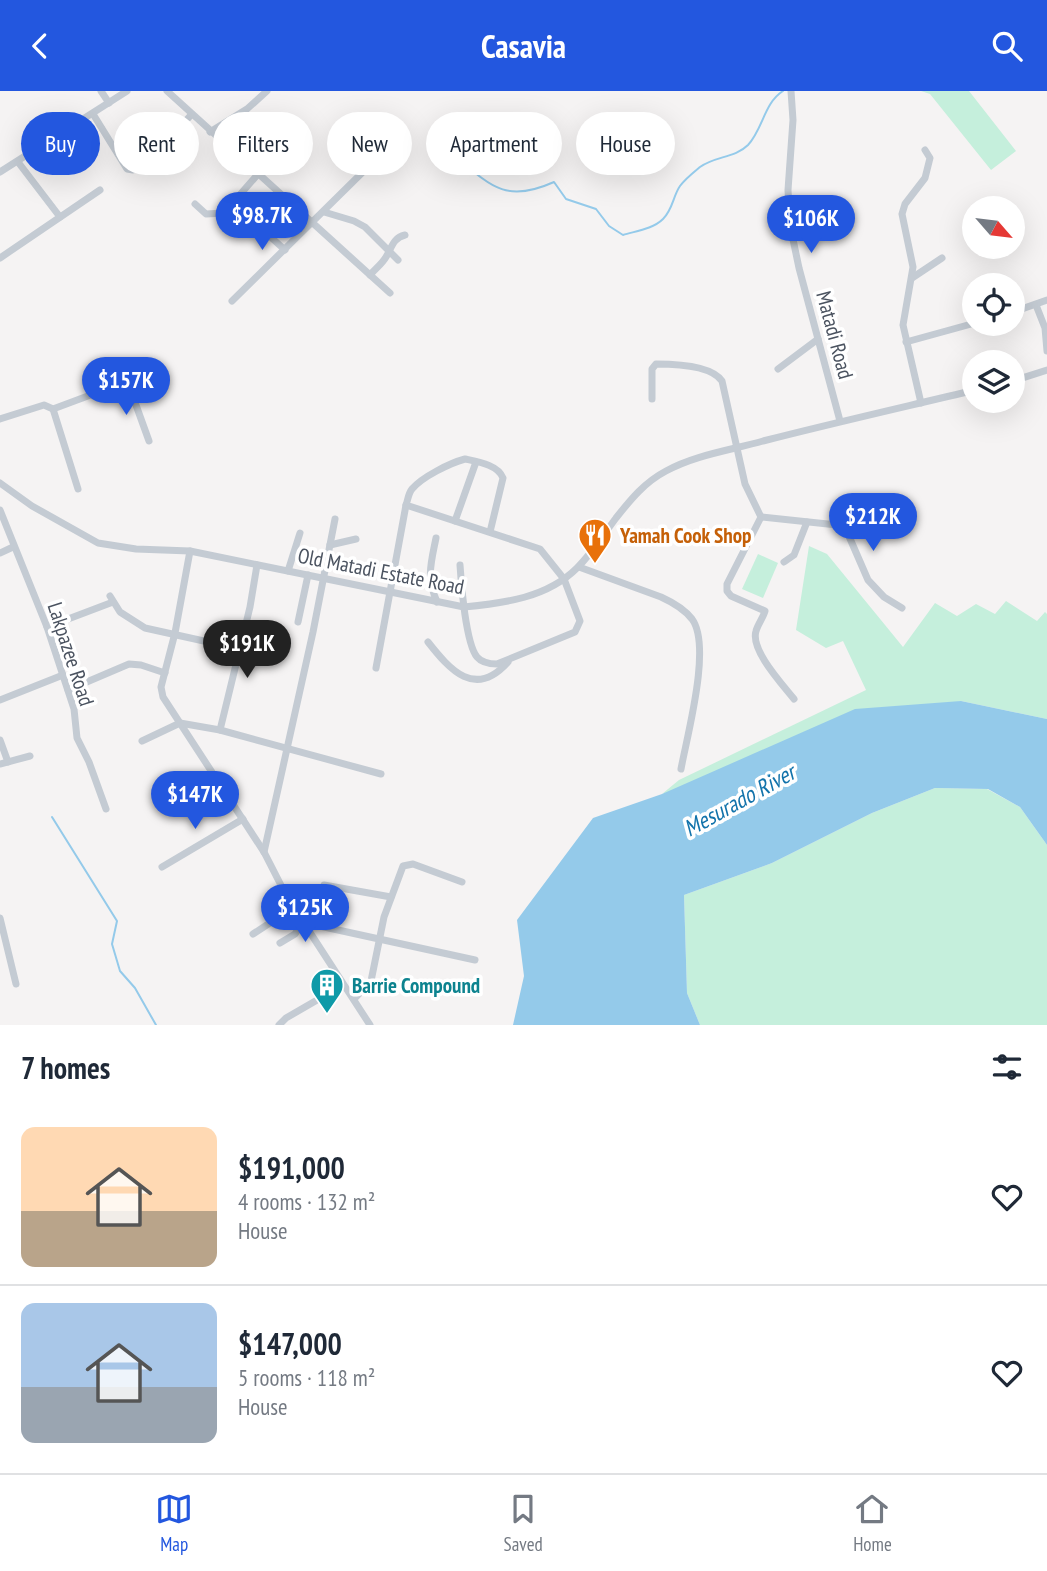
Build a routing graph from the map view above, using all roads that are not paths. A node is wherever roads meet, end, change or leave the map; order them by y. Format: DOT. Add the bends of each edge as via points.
graph roads {
  1 [pos="101,91"];
  2 [pos="127,91"];
  3 [pos="167,91"];
  4 [pos="267,91"];
  5 [pos="791,91"];
  6 [pos="109,103"];
  7 [pos="96,112"];
  8 [pos="188,112"];
  9 [pos="199,122"];
  10 [pos="100,125"];
  11 [pos="210,132"];
  12 [pos="213,135"];
  13 [pos="114,148"];
  14 [pos="925,150"];
  15 [pos="21,160"];
  16 [pos="18,162"];
  17 [pos="0,172"];
  18 [pos="257,175"];
  19 [pos="259,175"];
  20 [pos="360,175"];
  21 [pos="100,190"];
  22 [pos="195,204"];
  23 [pos="273,209"];
  24 [pos="324,212"];
  25 [pos="60,218"];
  26 [pos="311,223"];
  27 [pos="405,235"];
  28 [pos="285,250"];
  29 [pos="389,251"];
  30 [pos="0,258"];
  31 [pos="942,258"];
  32 [pos="398,260"];
  33 [pos="370,275"];
  34 [pos="912,278"];
  35 [pos="390,293"];
  36 [pos="1047,300"];
  37 [pos="232,301"];
  38 [pos="1036,305"];
  39 [pos="1025,308"];
  40 [pos="962,327"];
  41 [pos="818,339"];
  42 [pos="906,342"];
  43 [pos="1047,351"];
  44 [pos="778,369"];
  45 [pos="1047,370"];
  46 [pos="1025,377"];
  47 [pos="136,378"];
  48 [pos="128,383"];
  49 [pos="962,393"];
  50 [pos="652,399"];
  51 [pos="921,403"];
  52 [pos="53,409"];
  53 [pos="0,419"];
  54 [pos="840,422"];
  55 [pos="149,441"];
  56 [pos="738,448"];
  57 [pos="476,462"];
  58 [pos="0,484"];
  59 [pos="78,489"];
  60 [pos="406,505"];
  61 [pos="0,510"];
  62 [pos="761,517"];
  63 [pos="335,519"];
  64 [pos="455,521"];
  65 [pos="807,522"];
  66 [pos="490,532"];
  67 [pos="300,533"];
  68 [pos="436,538"];
  69 [pos="356,539"];
  70 [pos="330,545"];
  71 [pos="13,547"];
  72 [pos="190,551"];
  73 [pos="0,553"];
  74 [pos="784,562"];
  75 [pos="257,565"];
  76 [pos="460,565"];
  77 [pos="579,567"];
  78 [pos="288,571"];
  79 [pos="308,575"];
  80 [pos="324,578"];
  81 [pos="564,579"];
  82 [pos="391,593"];
  83 [pos="437,602"];
  84 [pos="464,607"];
  85 [pos="902,608"];
  86 [pos="298,622"];
  87 [pos="47,627"];
  88 [pos="175,633"];
  89 [pos="428,642"];
  90 [pos="240,649"];
  91 [pos="511,658"];
  92 [pos="376,667"];
  93 [pos="165,673"];
  94 [pos="63,675"];
  95 [pos="68,690"];
  96 [pos="794,699"];
  97 [pos="0,700"];
  98 [pos="180,723"];
  99 [pos="220,730"];
  100 [pos="0,740"];
  101 [pos="142,741"];
  102 [pos="288,747"];
  103 [pos="30,757"];
  104 [pos="4,763"];
  105 [pos="681,769"];
  106 [pos="381,774"];
  107 [pos="106,810"];
  108 [pos="243,819"];
  109 [pos="264,852"];
  110 [pos="162,867"];
  111 [pos="462,882"];
  112 [pos="324,885"];
  113 [pos="391,897"];
  114 [pos="294,907"];
  115 [pos="0,918"];
  116 [pos="305,922"];
  117 [pos="253,934"];
  118 [pos="379,940"];
  119 [pos="280,943"];
  120 [pos="475,960"];
  121 [pos="16,984"];
  122 [pos="343,985"];
  123 [pos="354,999"];
  124 [pos="279,1025"];
  125 [pos="370,1025"];
  1 -- 6 [label="street"];
  2 -- 6 [label="street"];
  3 -- 8 [label="street"];
  4 -- 11 [label="street"];
  5 -- 41 [label="street, Matadi Road" via="789,208"];
  6 -- 7 [label="street"];
  9 -- 11 [label="street"];
  10 -- 13 [label="street"];
  11 -- 12 [label="street"];
  14 -- 34 [label="street" via="930,158 928,171 902,214"];
  15 -- 16 [label="street"];
  16 -- 17 [label="street"];
  16 -- 25 [label="street"];
  18 -- 22 [label="street" via="224,213 206,214"];
  19 -- 26 [label="street"];
  20 -- 24 [label="street"];
  21 -- 25 [label="street"];
  23 -- 28 [label="street" via="264,231"];
  24 -- 26 [label="street"];
  24 -- 29 [label="street" via="365,227"];
  25 -- 30 [label="street"];
  26 -- 28 [label="street"];
  26 -- 33 [label="street"];
  27 -- 29 [label="street" via="398,237"];
  28 -- 37 [label="street"];
  29 -- 32 [label="street"];
  29 -- 33 [label="street"];
  31 -- 34 [label="street"];
  33 -- 35 [label="street"];
  34 -- 42 [label="street" via="904,308"];
  36 -- 38 [label="street"];
  38 -- 39 [label="street"];
  38 -- 43 [label="street"];
  40 -- 42 [label="street"];
  41 -- 44 [label="street"];
  41 -- 54 [label="street, Matadi Road"];
  42 -- 51 [label="street"];
  45 -- 46 [label="street"];
  47 -- 48 [label="street"];
  48 -- 52 [label="street"];
  48 -- 55 [label="street"];
  49 -- 51 [label="street, Old Matadi Estate Road"];
  50 -- 56 [label="street" via="656,364 717,375"];
  51 -- 54 [label="street, Old Matadi Estate Road"];
  52 -- 53 [label="street" via="44,405"];
  52 -- 59 [label="street"];
  54 -- 56 [label="street, Old Matadi Estate Road"];
  56 -- 62 [label="street" via="747,491"];
  56 -- 77 [label="street, Old Matadi Estate Road" via="682,463 647,483"];
  57 -- 60 [label="street" via="465,459 440,470 412,489"];
  57 -- 64 [label="street"];
  57 -- 66 [label="street" via="499,470 503,478"];
  58 -- 72 [label="street, Old Matadi Estate Road" via="98,543"];
  60 -- 64 [label="street"];
  60 -- 82 [label="street"];
  61 -- 71 [label="street, Lakpazee Road"];
  62 -- 65 [label="street"];
  62 -- 96 [label="street" via="727,591 765,611 755,632 756,641 769,669"];
  63 -- 70 [label="street"];
  64 -- 66 [label="street"];
  65 -- 74 [label="street" via="794,555"];
  65 -- 85 [label="street" via="834,524 845,531 868,580"];
  66 -- 81 [label="street" via="540,549"];
  67 -- 78 [label="street"];
  68 -- 83 [label="street" via="429,573"];
  69 -- 70 [label="street"];
  70 -- 80 [label="street"];
  71 -- 73 [label="street"];
  71 -- 87 [label="street, Lakpazee Road"];
  72 -- 75 [label="street, Old Matadi Estate Road"];
  72 -- 88 [label="street"];
  75 -- 78 [label="street, Old Matadi Estate Road"];
  75 -- 90 [label="street"];
  76 -- 84 [label="street"];
  77 -- 81 [label="street, Old Matadi Estate Road"];
  77 -- 105 [label="street" via="661,597 693,621 701,655"];
  78 -- 79 [label="street, Old Matadi Estate Road"];
  79 -- 80 [label="street, Old Matadi Estate Road"];
  79 -- 86 [label="street"];
  80 -- 82 [label="street, Old Matadi Estate Road"];
  80 -- 102 [label="street"];
  81 -- 84 [label="street, Old Matadi Estate Road" via="519,599"];
  81 -- 91 [label="street" via="579,617 578,629"];
  82 -- 83 [label="street, Old Matadi Estate Road"];
  82 -- 92 [label="street"];
  83 -- 84 [label="street, Old Matadi Estate Road"];
  84 -- 91 [label="street" via="477,657 490,664"];
  87 -- 88 [label="street" via="111,599 137,625"];
  87 -- 94 [label="street, Lakpazee Road"];
  88 -- 90 [label="street"];
  88 -- 93 [label="street"];
  89 -- 91 [label="street" via="448,667 467,678 492,675"];
  90 -- 99 [label="street"];
  93 -- 95 [label="street" via="129,664"];
  93 -- 98 [label="street" via="161,692"];
  94 -- 95 [label="street, Lakpazee Road"];
  94 -- 97 [label="street"];
  95 -- 107 [label="street, Lakpazee Road" via="77,738"];
  98 -- 99 [label="street"];
  98 -- 101 [label="street"];
  98 -- 108 [label="street"];
  99 -- 102 [label="street"];
  100 -- 104 [label="street"];
  102 -- 106 [label="street"];
  102 -- 109 [label="street"];
  103 -- 104 [label="street"];
  108 -- 109 [label="street"];
  108 -- 110 [label="street"];
  109 -- 114 [label="street"];
  111 -- 113 [label="street" via="410,864 404,866"];
  112 -- 113 [label="street"];
  113 -- 118 [label="street"];
  114 -- 116 [label="street"];
  114 -- 117 [label="street"];
  115 -- 121 [label="street"];
  116 -- 118 [label="street"];
  116 -- 119 [label="street"];
  116 -- 122 [label="street"];
  118 -- 120 [label="street"];
  118 -- 123 [label="street" via="371,981"];
  122 -- 123 [label="street"];
  122 -- 124 [label="street"];
  123 -- 125 [label="street"];
}
